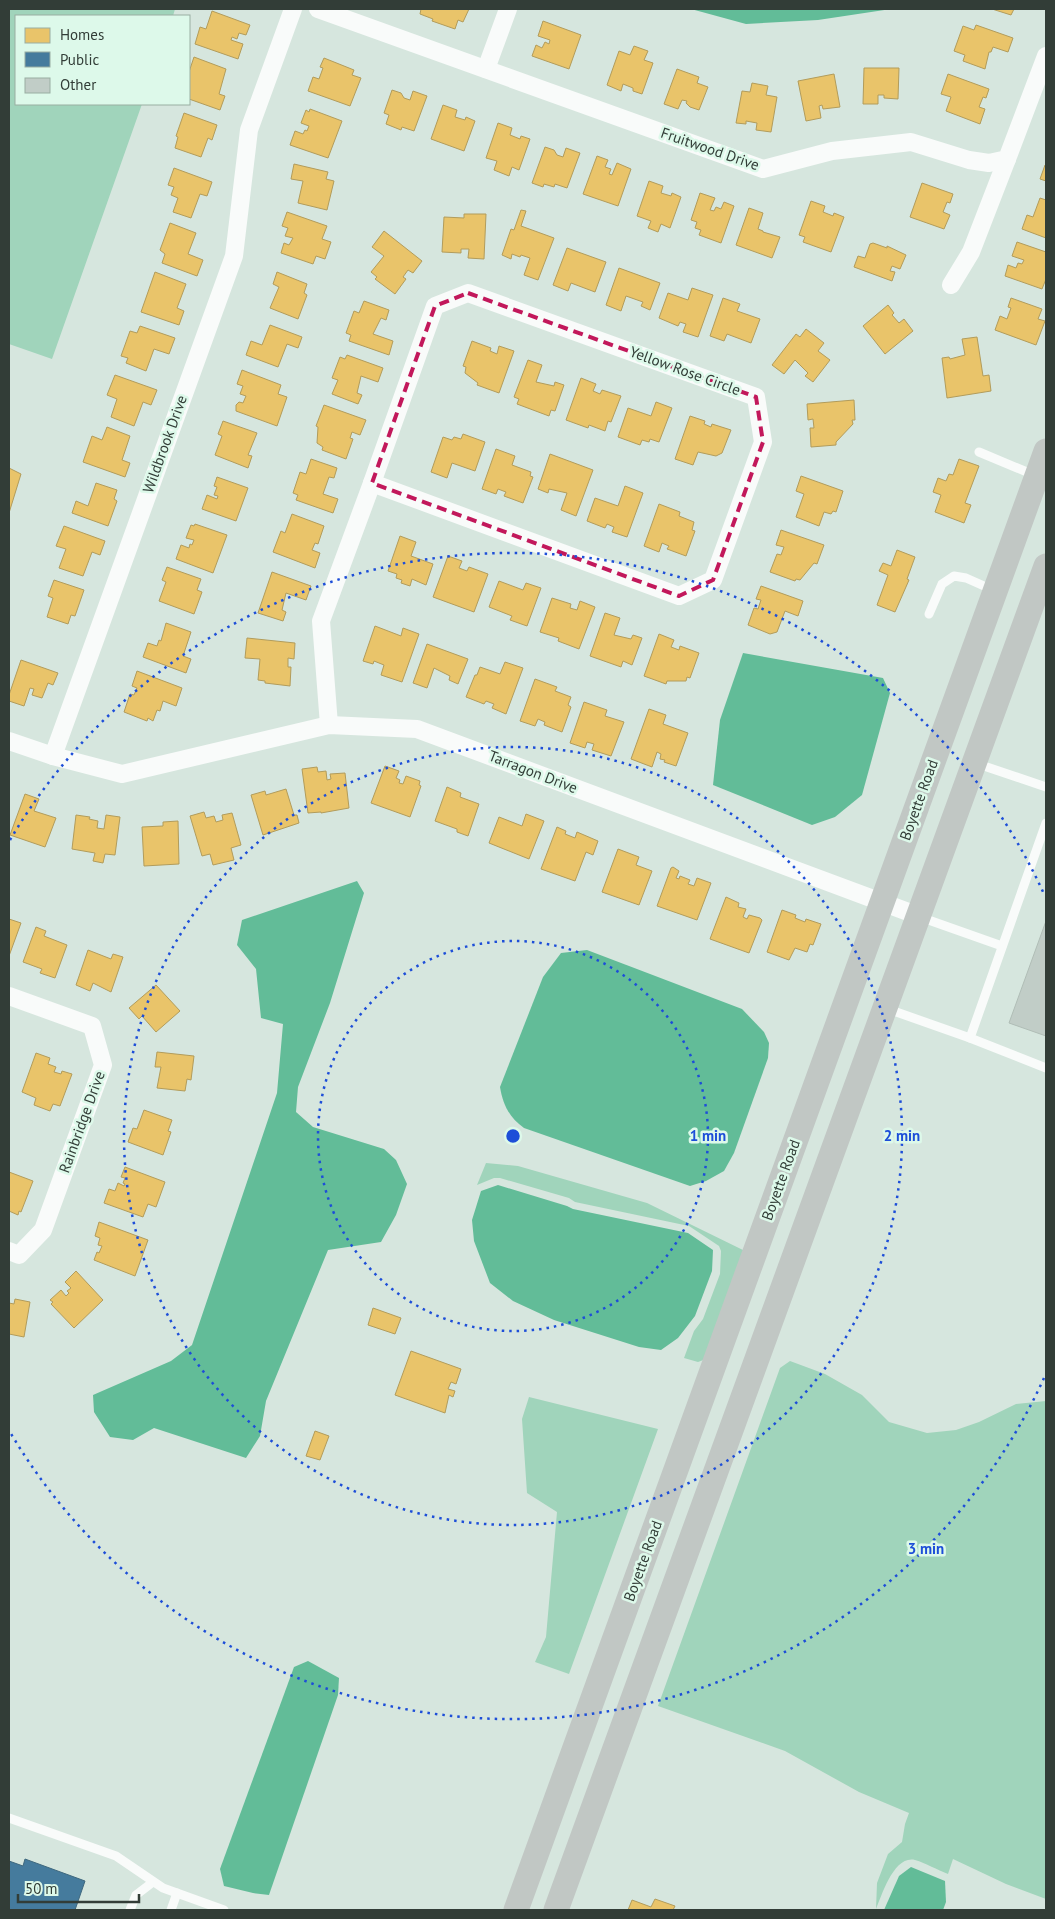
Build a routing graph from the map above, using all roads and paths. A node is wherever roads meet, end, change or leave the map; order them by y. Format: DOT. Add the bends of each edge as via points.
graph roads {
  1 [pos="292,9"];
  2 [pos="318,9"];
  3 [pos="508,9"];
  4 [pos="1046,56"];
  5 [pos="486,69"];
  6 [pos="1007,159"];
  7 [pos="951,285"];
  8 [pos="1046,451"];
  9 [pos="979,452"];
  10 [pos="1037,476"];
  11 [pos="372,483"];
  12 [pos="1046,566"];
  13 [pos="995,591"];
  14 [pos="930,614"];
  15 [pos="329,725"];
  16 [pos="9,741"];
  17 [pos="53,756"];
  18 [pos="974,763"];
  19 [pos="1046,787"];
  20 [pos="1046,823"];
  21 [pos="882,903"];
  22 [pos="919,916"];
  23 [pos="1002,946"];
  24 [pos="9,996"];
  25 [pos="885,1008"];
  26 [pos="970,1038"];
  27 [pos="1046,1068"];
  28 [pos="9,1251"];
  29 [pos="9,1818"];
  30 [pos="153,1882"];
  31 [pos="177,1893"];
  32 [pos="130,1910"];
  33 [pos="171,1910"];
  34 [pos="224,1910"];
  35 [pos="516,1910"];
  36 [pos="556,1910"];
  1 -- 17 [label="street, Wildbrook Drive" via="249,130 234,256"];
  2 -- 5 [label="street, Fruitwood Drive"];
  3 -- 5 [label="street"];
  4 -- 6 [label="street"];
  5 -- 6 [label="street, Fruitwood Drive" via="763,169 832,151 911,142 969,160 989,163"];
  6 -- 7 [label="street" via="971,252"];
  8 -- 10 [label="main road, Boyette Road"];
  9 -- 10 [label="lane"];
  10 -- 13 [label="main road, Boyette Road"];
  11 -- 11 [label="street, Yellow Rose Circle" via="435,306 468,293 756,397 763,442 713,580 679,596"];
  11 -- 15 [label="street, Yellow Rose Circle" via="322,621"];
  12 -- 18 [label="main road"];
  13 -- 14 [label="lane" via="954,576 942,584"];
  13 -- 21 [label="main road, Boyette Road"];
  15 -- 17 [label="street, Tarragon Drive" via="122,774"];
  15 -- 21 [label="street, Tarragon Drive" via="417,729"];
  16 -- 17 [label="street"];
  18 -- 19 [label="lane"];
  18 -- 22 [label="main road"];
  20 -- 23 [label="lane"];
  21 -- 22 [label="street, Tarragon Drive"];
  21 -- 35 [label="main road, Boyette Road"];
  22 -- 23 [label="lane"];
  22 -- 25 [label="main road"];
  23 -- 26 [label="lane"];
  24 -- 28 [label="street, Rainbridge Drive" via="92,1026 103,1065 43,1230 19,1255"];
  25 -- 26 [label="lane"];
  25 -- 36 [label="main road"];
  26 -- 27 [label="lane"];
  29 -- 30 [label="lane" via="116,1856"];
  30 -- 31 [label="lane"];
  30 -- 32 [label="lane" via="136,1895"];
  31 -- 33 [label="lane"];
  31 -- 34 [label="lane"];
}
